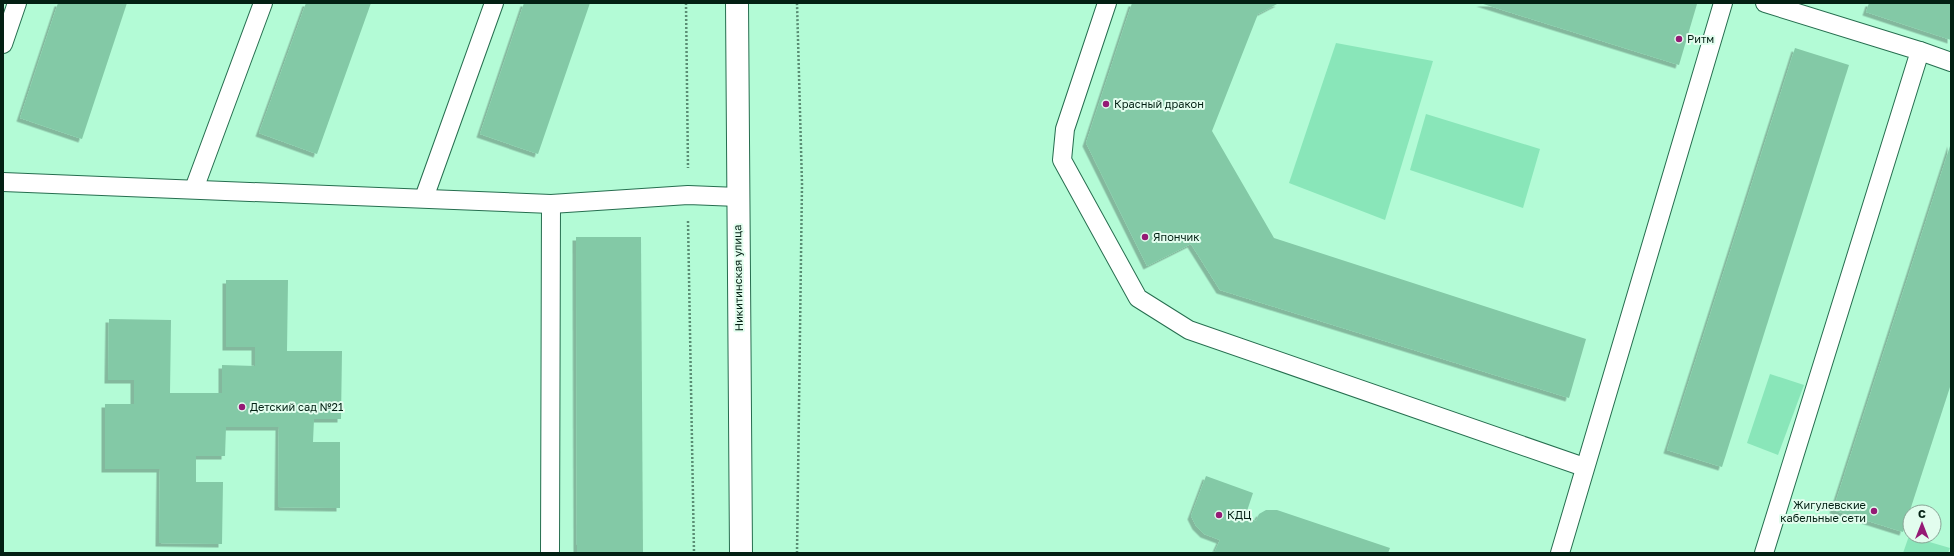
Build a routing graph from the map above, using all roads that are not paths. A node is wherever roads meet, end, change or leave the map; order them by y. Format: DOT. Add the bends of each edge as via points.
graph roads {
  1 [pos="17,3"];
  2 [pos="263,3"];
  3 [pos="494,3"];
  4 [pos="737,3"];
  5 [pos="1107,3"];
  6 [pos="1723,3"];
  7 [pos="1765,3"];
  8 [pos="3,44"];
  9 [pos="1920,51"];
  10 [pos="1951,62"];
  11 [pos="3,182"];
  12 [pos="194,189"];
  13 [pos="738,197"];
  14 [pos="424,198"];
  15 [pos="551,204"];
  16 [pos="1584,467"];
  17 [pos="550,553"];
  18 [pos="742,553"];
  19 [pos="1560,553"];
  20 [pos="1764,553"];
  1 -- 8 [label="lane"];
  2 -- 12 [label="lane"];
  3 -- 14 [label="lane"];
  4 -- 13 [label="street, Никитинская улица"];
  5 -- 16 [label="lane" via="1064,129 1062,160 1138,298 1189,330"];
  6 -- 16 [label="lane"];
  7 -- 9 [label="lane"];
  9 -- 10 [label="lane"];
  9 -- 20 [label="lane"];
  11 -- 12 [label="lane"];
  12 -- 14 [label="lane"];
  13 -- 15 [label="lane" via="688,195"];
  13 -- 18 [label="street, Никитинская улица"];
  14 -- 15 [label="lane"];
  15 -- 17 [label="lane"];
  16 -- 19 [label="lane"];
}
